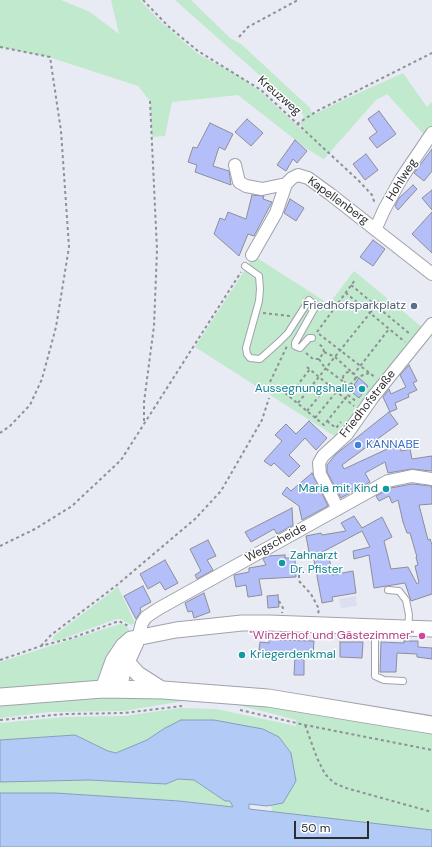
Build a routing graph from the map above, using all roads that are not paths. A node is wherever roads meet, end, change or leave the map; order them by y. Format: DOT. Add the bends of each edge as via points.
graph roads {
  1 [pos="432,133"];
  2 [pos="235,165"];
  3 [pos="286,184"];
  4 [pos="378,224"];
  5 [pos="252,255"];
  6 [pos="245,266"];
  7 [pos="432,274"];
  8 [pos="432,324"];
  9 [pos="312,338"];
  10 [pos="432,479"];
  11 [pos="338,509"];
  12 [pos="388,590"];
  13 [pos="375,628"];
  14 [pos="408,628"];
  15 [pos="432,629"];
  16 [pos="138,638"];
  17 [pos="127,662"];
  18 [pos="403,681"];
  19 [pos="111,689"];
  20 [pos="163,690"];
  21 [pos="0,697"];
  22 [pos="432,725"];
  1 -- 4 [label="street, Hohlweg" via="401,179"];
  2 -- 3 [label="street" via="239,182 246,186 262,189"];
  3 -- 4 [label="street, Kapellenberg" via="298,175 308,178"];
  3 -- 5 [label="street" via="276,213"];
  4 -- 7 [label="street, Kapellenberg"];
  6 -- 9 [label="lane" via="259,276 259,301 246,348 250,358 260,359 288,333 309,300 315,305 314,309 295,346 300,348"];
  8 -- 11 [label="street, Friedhofstraße" via="408,346 347,434 319,463 320,474"];
  10 -- 11 [label="street, Wegscheide" via="412,476 388,482"];
  11 -- 16 [label="street, Wegscheide" via="158,609 142,623"];
  12 -- 14 [label="lane" via="399,591 406,600"];
  13 -- 14 [label="street"];
  13 -- 16 [label="street" via="269,622 242,623 176,630"];
  13 -- 18 [label="lane" via="375,676 384,680"];
  14 -- 15 [label="street"];
  16 -- 17 [label="street"];
  16 -- 19 [label="street" via="131,639 118,652 110,668"];
  17 -- 19 [label="street"];
  17 -- 20 [label="street" via="138,674"];
  19 -- 20 [label="main road"];
  19 -- 21 [label="main road"];
  20 -- 22 [label="main road" via="268,698"];
}
